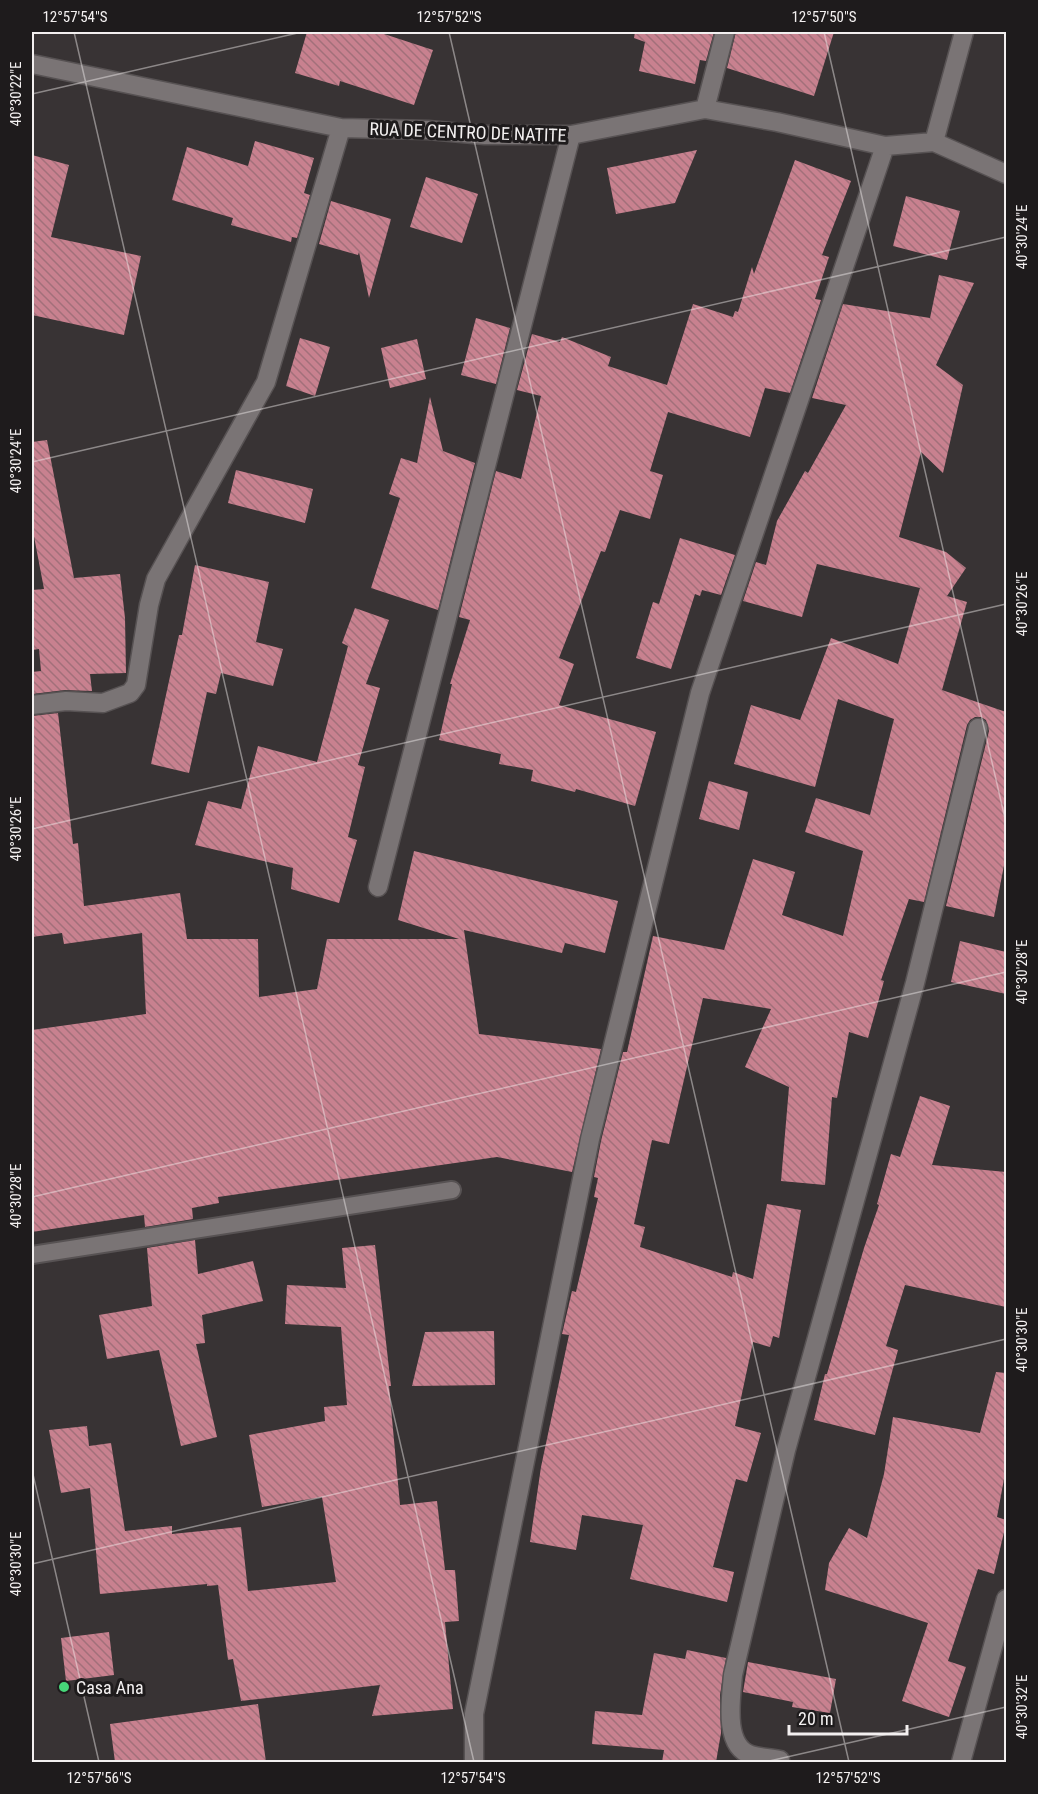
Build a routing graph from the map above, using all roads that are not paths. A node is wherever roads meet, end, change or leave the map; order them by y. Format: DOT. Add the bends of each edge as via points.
graph roads {
  1 [pos="725,32"];
  2 [pos="964,32"];
  3 [pos="32,64"];
  4 [pos="705,109"];
  5 [pos="341,128"];
  6 [pos="571,135"];
  7 [pos="934,142"];
  8 [pos="885,146"];
  9 [pos="1006,174"];
  10 [pos="32,705"];
  11 [pos="978,728"];
  12 [pos="378,887"];
  13 [pos="452,1190"];
  14 [pos="32,1255"];
  15 [pos="1006,1599"];
  16 [pos="474,1762"];
  17 [pos="785,1762"];
  18 [pos="961,1762"];
  1 -- 4 [label="street"];
  2 -- 7 [label="street"];
  3 -- 5 [label="street, RUA DE CENTRO DE NATITE"];
  4 -- 6 [label="street, RUA DE CENTRO DE NATITE"];
  4 -- 8 [label="street, RUA DE CENTRO DE NATITE"];
  5 -- 6 [label="street, RUA DE CENTRO DE NATITE"];
  5 -- 10 [label="street" via="266,382 156,579 148,605 136,685 130,693 102,704 66,701"];
  6 -- 12 [label="street"];
  7 -- 8 [label="street, RUA DE CENTRO DE NATITE"];
  7 -- 9 [label="street, RUA DE CENTRO DE NATITE"];
  8 -- 16 [label="street" via="700,693 590,1139 474,1714"];
  11 -- 17 [label="street" via="915,983 786,1450 733,1675 730,1711 737,1744 749,1755"];
  13 -- 14 [label="lane"];
  15 -- 18 [label="street"];
}
